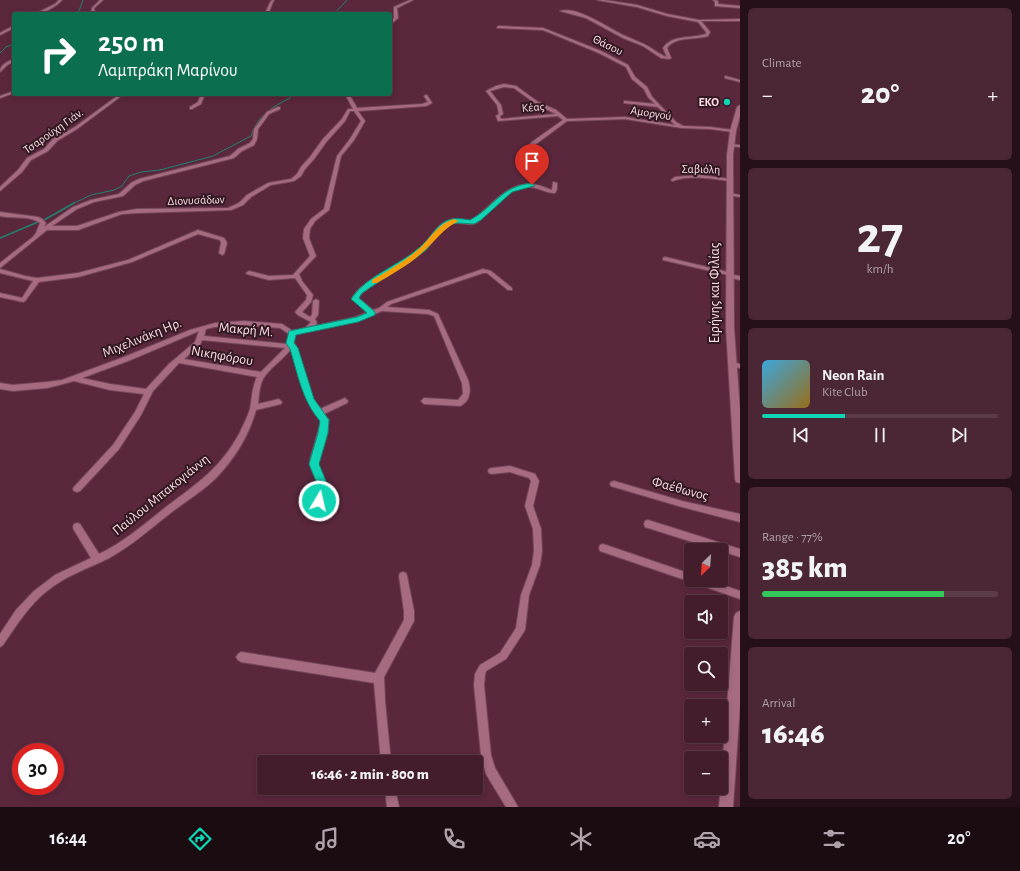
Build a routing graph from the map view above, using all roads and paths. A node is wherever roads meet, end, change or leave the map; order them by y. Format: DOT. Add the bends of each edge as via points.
graph roads {
  1 [pos="61,0"];
  2 [pos="102,0"];
  3 [pos="273,0"];
  4 [pos="412,0"];
  5 [pos="598,0"];
  6 [pos="714,0"];
  7 [pos="740,7"];
  8 [pos="562,11"];
  9 [pos="40,12"];
  10 [pos="92,12"];
  11 [pos="267,12"];
  12 [pos="740,20"];
  13 [pos="699,21"];
  14 [pos="392,22"];
  15 [pos="498,27"];
  16 [pos="12,28"];
  17 [pos="0,34"];
  18 [pos="12,61"];
  19 [pos="0,71"];
  20 [pos="726,78"];
  21 [pos="740,81"];
  22 [pos="12,93"];
  23 [pos="119,96"];
  24 [pos="202,96"];
  25 [pos="348,96"];
  26 [pos="426,96"];
  27 [pos="0,97"];
  28 [pos="625,102"];
  29 [pos="658,106"];
  30 [pos="740,107"];
  31 [pos="191,108"];
  32 [pos="279,108"];
  33 [pos="356,109"];
  34 [pos="559,115"];
  35 [pos="566,120"];
  36 [pos="682,127"];
  37 [pos="736,127"];
  38 [pos="731,145"];
  39 [pos="740,146"];
  40 [pos="521,156"];
  41 [pos="673,180"];
  42 [pos="730,180"];
  43 [pos="555,183"];
  44 [pos="0,190"];
  45 [pos="730,194"];
  46 [pos="740,196"];
  47 [pos="0,214"];
  48 [pos="46,228"];
  49 [pos="39,233"];
  50 [pos="222,253"];
  51 [pos="665,259"];
  52 [pos="0,266"];
  53 [pos="0,271"];
  54 [pos="249,273"];
  55 [pos="730,275"];
  56 [pos="296,276"];
  57 [pos="740,278"];
  58 [pos="38,280"];
  59 [pos="510,289"];
  60 [pos="0,296"];
  61 [pos="316,302"];
  62 [pos="381,309"];
  63 [pos="372,313"];
  64 [pos="312,319"];
  65 [pos="204,327"];
  66 [pos="308,329"];
  67 [pos="292,332"];
  68 [pos="201,338"];
  69 [pos="289,345"];
  70 [pos="178,360"];
  71 [pos="732,364"];
  72 [pos="740,366"];
  73 [pos="262,375"];
  74 [pos="74,378"];
  75 [pos="0,386"];
  76 [pos="148,392"];
  77 [pos="737,397"];
  78 [pos="345,401"];
  79 [pos="424,401"];
  80 [pos="279,402"];
  81 [pos="254,408"];
  82 [pos="319,413"];
  83 [pos="492,471"];
  84 [pos="740,479"];
  85 [pos="614,484"];
  86 [pos="77,489"];
  87 [pos="319,501"];
  88 [pos="740,518"];
  89 [pos="648,524"];
  90 [pos="77,527"];
  91 [pos="603,548"];
  92 [pos="740,553"];
  93 [pos="97,559"];
  94 [pos="403,576"];
  95 [pos="684,576"];
  96 [pos="717,587"];
  97 [pos="740,595"];
  98 [pos="740,617"];
  99 [pos="3,631"];
  100 [pos="0,642"];
  101 [pos="241,657"];
  102 [pos="379,679"];
  103 [pos="385,755"];
  104 [pos="391,795"];
  105 [pos="394,807"];
  106 [pos="512,807"];
  107 [pos="726,807"];
  1 -- 9 [label="street"];
  2 -- 10 [label="street"];
  3 -- 11 [label="street"];
  4 -- 14 [label="street" via="395,8 396,18"];
  5 -- 13 [label="street" via="637,6"];
  6 -- 7 [label="street" via="717,2 716,5"];
  8 -- 13 [label="street" via="584,15 624,37 647,46 664,58 668,58 665,48 672,41 707,35 708,32"];
  12 -- 13 [label="street"];
  15 -- 29 [label="street, Θάσου" via="543,29 600,52 629,67 633,78 644,86"];
  16 -- 17 [label="street"];
  18 -- 19 [label="street"];
  20 -- 21 [label="street"];
  22 -- 27 [label="street"];
  23 -- 44 [label="street, Τσαρούχη Γιάν." via="55,140 46,150 29,159"];
  24 -- 31 [label="street" via="200,103"];
  25 -- 33 [label="street"];
  26 -- 33 [label="street" via="430,103 424,104 426,105"];
  28 -- 29 [label="street"];
  29 -- 36 [label="street, Θάσου"];
  30 -- 37 [label="street, Ειρήνης και Φιλίας"];
  32 -- 48 [label="street" via="268,113 262,120 256,129 252,144 232,157 141,180 121,195 75,208"];
  33 -- 48 [label="street, Διονυσάδων" via="349,110 344,120 296,177 289,181 270,184 235,207 137,211 121,213 78,228"];
  33 -- 56 [label="street" via="362,122 339,156 326,210 307,229 306,238 313,256"];
  34 -- 34 [label="street, Κέας" via="499,120 498,116 502,111 488,91 506,84 516,86 537,103"];
  34 -- 35 [label="street, Κέας"];
  35 -- 36 [label="street, Αμοργού" via="625,118"];
  35 -- 40 [label="street"];
  36 -- 37 [label="street, Αμοργού"];
  37 -- 38 [label="street, Ειρήνης και Φιλίας"];
  38 -- 39 [label="street"];
  38 -- 42 [label="street, Ειρήνης και Φιλίας"];
  41 -- 42 [label="street, Σαβιόλη" via="700,176"];
  42 -- 45 [label="street, Ειρήνης και Φιλίας"];
  43 -- 63 [label="street" via="553,192 532,185 510,190 474,222 458,220 448,223 423,248 356,296 355,299"];
  45 -- 46 [label="street"];
  45 -- 55 [label="street, Ειρήνης και Φιλίας"];
  47 -- 49 [label="street" via="40,220 43,223"];
  48 -- 49 [label="street"];
  49 -- 52 [label="street"];
  50 -- 58 [label="street" via="222,239 198,232 130,261 78,275"];
  51 -- 55 [label="street"];
  53 -- 58 [label="street"];
  54 -- 56 [label="street" via="269,278"];
  55 -- 57 [label="street"];
  55 -- 71 [label="street, Ειρήνης και Φιλίας"];
  56 -- 64 [label="street" via="310,298 298,312"];
  58 -- 60 [label="street" via="23,300"];
  59 -- 62 [label="street" via="485,271 389,303"];
  61 -- 64 [label="street" via="315,315"];
  62 -- 63 [label="street"];
  62 -- 79 [label="street" via="433,313 438,318 467,386 466,393 460,403"];
  63 -- 66 [label="street" via="351,321"];
  64 -- 66 [label="street" via="314,324"];
  65 -- 67 [label="street, Μιχελινάκη Ηρ." via="244,322 282,326"];
  65 -- 68 [label="street"];
  65 -- 74 [label="street, Μιχελινάκη Ηρ."];
  66 -- 67 [label="street"];
  67 -- 69 [label="street, Παύλου Μπακογιάννη"];
  68 -- 69 [label="street, Μακρή Μ."];
  68 -- 70 [label="street" via="196,346"];
  69 -- 73 [label="street, Παύλου Μπακογιάννη" via="280,358"];
  69 -- 82 [label="street" via="294,348 310,399"];
  70 -- 73 [label="street, Νικηφόρου"];
  70 -- 76 [label="street"];
  71 -- 72 [label="street"];
  71 -- 77 [label="street, Ειρήνης και Φιλίας"];
  73 -- 81 [label="street, Παύλου Μπακογιάννη" via="256,389"];
  74 -- 75 [label="street, Μιχελινάκη Ηρ." via="41,385 13,388"];
  74 -- 76 [label="street" via="110,387"];
  76 -- 86 [label="street" via="116,447"];
  77 -- 84 [label="street, Ειρήνης και Φιλίας"];
  78 -- 82 [label="street"];
  80 -- 81 [label="street"];
  81 -- 93 [label="street, Παύλου Μπακογιάννη" via="241,437 210,479 129,541"];
  82 -- 87 [label="street" via="325,422 314,464 323,486"];
  83 -- 106 [label="street" via="510,469 532,476 535,481 529,506 538,539 536,565 525,595 520,630 503,656 483,668 479,685 486,755 490,770"];
  85 -- 88 [label="street, Φαέθωνος"];
  89 -- 92 [label="street"];
  90 -- 93 [label="street"];
  91 -- 95 [label="street"];
  93 -- 99 [label="street, Παύλου Μπακογιάννη" via="45,586"];
  94 -- 102 [label="street" via="409,621"];
  96 -- 97 [label="street"];
  98 -- 107 [label="street"];
  99 -- 100 [label="street, Παύλου Μπακογιάννη"];
  101 -- 102 [label="street"];
  102 -- 103 [label="street"];
  104 -- 105 [label="street"];
}
